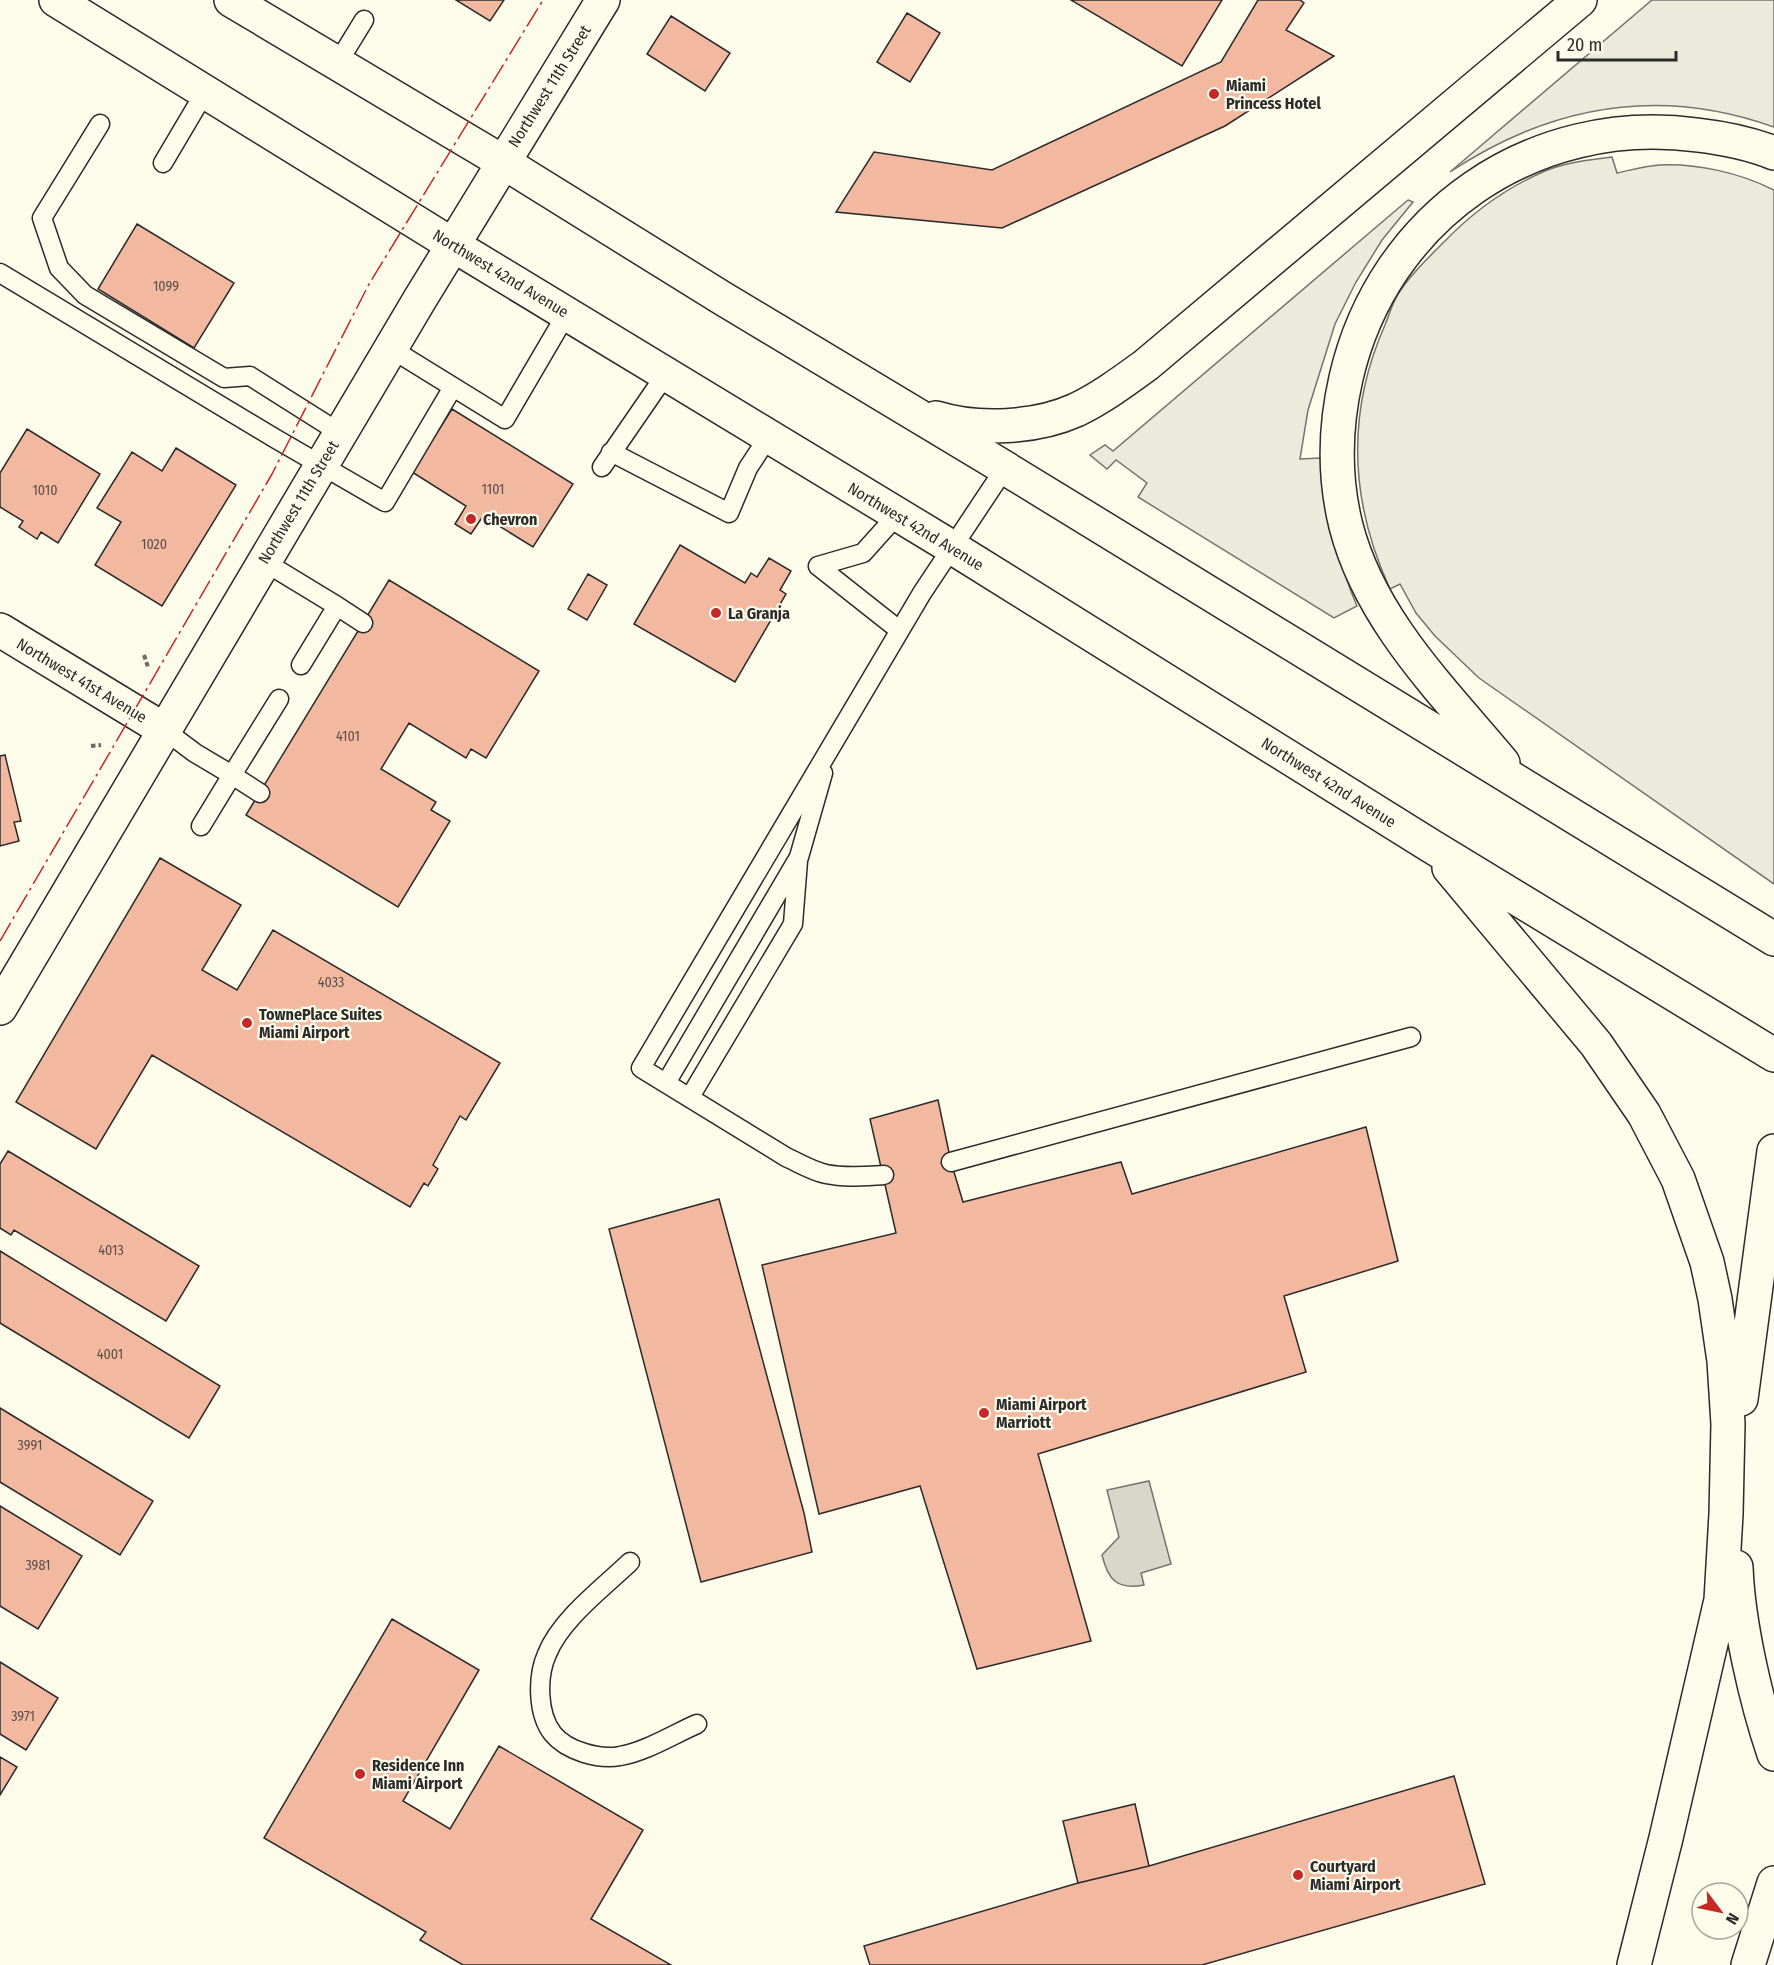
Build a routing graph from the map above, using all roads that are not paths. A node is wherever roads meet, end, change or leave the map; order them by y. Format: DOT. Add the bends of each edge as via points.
graph roads {
  1 [pos="56,0"];
  2 [pos="603,0"];
  3 [pos="1580,0"];
  4 [pos="234,1"];
  5 [pos="364,20"];
  6 [pos="337,64"];
  7 [pos="205,92"];
  8 [pos="100,124"];
  9 [pos="1774,153"];
  10 [pos="503,162"];
  11 [pos="163,163"];
  12 [pos="453,244"];
  13 [pos="0,273"];
  14 [pos="567,313"];
  15 [pos="390,348"];
  16 [pos="666,374"];
  17 [pos="453,387"];
  18 [pos="904,408"];
  19 [pos="340,433"];
  20 [pos="769,436"];
  21 [pos="320,465"];
  22 [pos="1005,468"];
  23 [pos="898,514"];
  24 [pos="953,548"];
  25 [pos="263,561"];
  26 [pos="337,606"];
  27 [pos="363,623"];
  28 [pos="0,630"];
  29 [pos="899,630"];
  30 [pos="301,665"];
  31 [pos="279,699"];
  32 [pos="163,729"];
  33 [pos="830,748"];
  34 [pos="232,775"];
  35 [pos="1522,785"];
  36 [pos="260,793"];
  37 [pos="201,826"];
  38 [pos="1431,846"];
  39 [pos="799,857"];
  40 [pos="1774,939"];
  41 [pos="0,1008"];
  42 [pos="1411,1037"];
  43 [pos="1774,1056"];
  44 [pos="666,1083"];
  45 [pos="690,1097"];
  46 [pos="1774,1151"];
  47 [pos="951,1162"];
  48 [pos="884,1175"];
  49 [pos="630,1562"];
  50 [pos="697,1724"];
  51 [pos="1774,1754"];
  52 [pos="1774,1883"];
  53 [pos="1634,1965"];
  54 [pos="1748,1965"];
  1 -- 7 [label="main road, Northwest 42nd Avenue"];
  2 -- 10 [label="main road, Northwest 11th Street"];
  3 -- 18 [label="main road" via="1109,392 1075,410 1002,426 953,423"];
  4 -- 6 [label="main road"];
  5 -- 6 [label="lane"];
  6 -- 10 [label="main road"];
  7 -- 11 [label="lane"];
  7 -- 12 [label="main road, Northwest 42nd Avenue"];
  8 -- 19 [label="lane" via="42,218 59,268 85,295 224,378 250,376"];
  9 -- 35 [label="main road" via="1716,137 1644,131 1571,141 1525,158 1464,194 1425,228 1380,289 1358,336 1343,392 1336,445 1341,497 1352,547 1402,642"];
  10 -- 12 [label="main road, Northwest 11th Street"];
  10 -- 18 [label="main road"];
  12 -- 14 [label="main road, Northwest 42nd Avenue"];
  12 -- 15 [label="main road, Northwest 11th Street"];
  13 -- 21 [label="lane"];
  14 -- 16 [label="main road, Northwest 42nd Avenue"];
  14 -- 17 [label="lane" via="505,418"];
  15 -- 17 [label="lane"];
  15 -- 19 [label="main road, Northwest 11th Street"];
  16 -- 20 [label="main road, Northwest 42nd Avenue"];
  16 -- 20 [label="lane" via="607,459 729,513 748,468"];
  17 -- 21 [label="lane" via="385,502"];
  18 -- 22 [label="main road"];
  19 -- 21 [label="main road, Northwest 11th Street"];
  20 -- 23 [label="main road, Northwest 42nd Avenue"];
  21 -- 25 [label="main road, Northwest 11th Street"];
  22 -- 24 [label="lane"];
  22 -- 35 [label="main road"];
  23 -- 24 [label="main road, Northwest 42nd Avenue"];
  23 -- 29 [label="lane" via="863,553 818,566"];
  24 -- 29 [label="lane"];
  24 -- 38 [label="main road, Northwest 42nd Avenue"];
  25 -- 26 [label="lane"];
  25 -- 32 [label="main road, Northwest 11th Street"];
  26 -- 27 [label="lane"];
  26 -- 30 [label="lane"];
  28 -- 32 [label="main road, Northwest 41st Avenue"];
  29 -- 33 [label="lane"];
  31 -- 34 [label="lane"];
  32 -- 34 [label="lane"];
  32 -- 41 [label="main road, Northwest 11th Street"];
  33 -- 39 [label="lane"];
  33 -- 44 [label="lane" via="641,1068"];
  34 -- 36 [label="lane"];
  34 -- 37 [label="lane"];
  35 -- 40 [label="main road"];
  38 -- 43 [label="main road, Northwest 42nd Avenue"];
  38 -- 53 [label="main road" via="1596,1044 1644,1114 1678,1179 1707,1262 1715,1299 1728,1424 1721,1600"];
  39 -- 44 [label="lane"];
  39 -- 45 [label="lane" via="794,924"];
  42 -- 47 [label="lane"];
  44 -- 45 [label="lane"];
  45 -- 48 [label="lane" via="786,1157 825,1174"];
  46 -- 51 [label="main road" via="1733,1470 1736,1572 1742,1617 1759,1704"];
  49 -- 50 [label="lane" via="582,1607 547,1653 540,1698 545,1717 553,1734 568,1745 609,1757 631,1754"];
  52 -- 54 [label="main road"];
}
